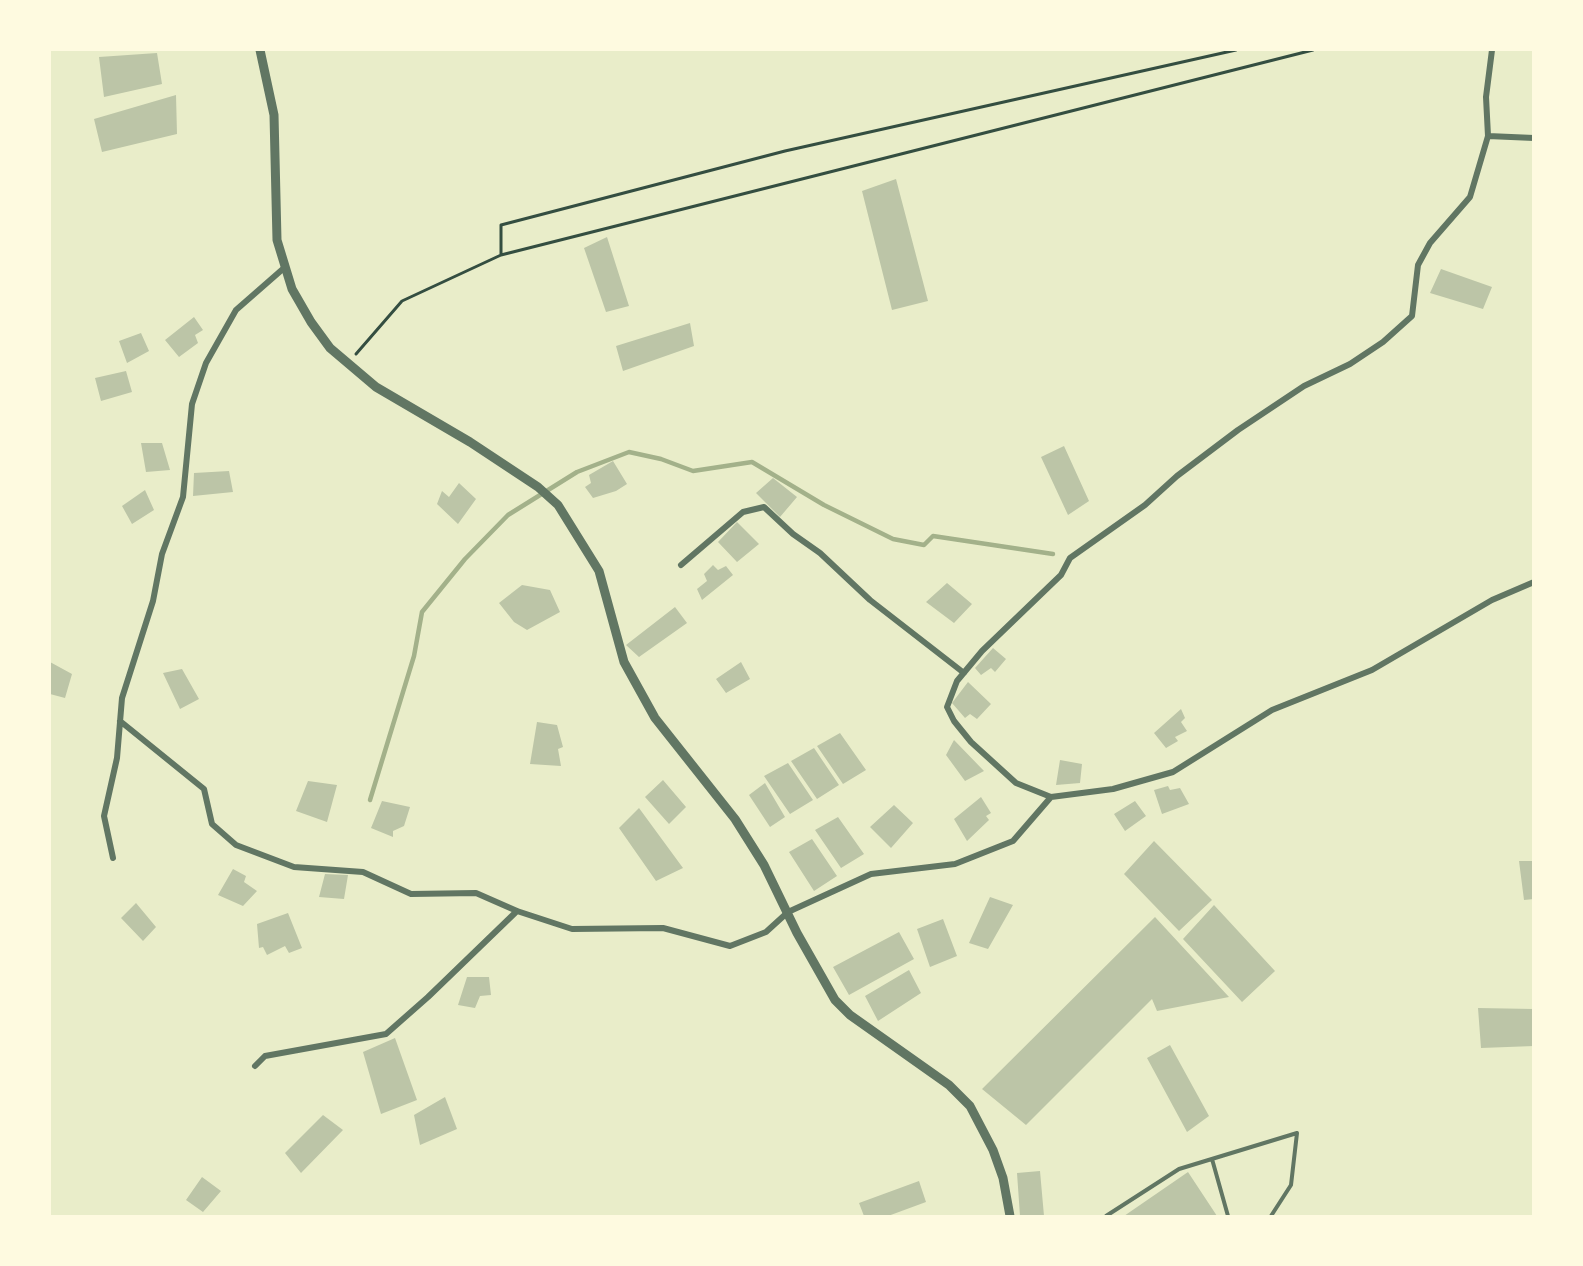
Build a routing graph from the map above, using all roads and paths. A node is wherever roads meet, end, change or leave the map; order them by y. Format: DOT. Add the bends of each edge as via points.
graph roads {
  1 [pos="260,50"];
  2 [pos="1236,50"];
  3 [pos="1313,50"];
  4 [pos="1492,50"];
  5 [pos="1488,136"];
  6 [pos="1533,138"];
  7 [pos="501,255"];
  8 [pos="284,268"];
  9 [pos="347,365"];
  10 [pos="681,565"];
  11 [pos="1533,582"];
  12 [pos="964,673"];
  13 [pos="120,721"];
  14 [pos="1051,797"];
  15 [pos="113,858"];
  16 [pos="517,911"];
  17 [pos="788,912"];
  18 [pos="255,1066"];
  19 [pos="1212,1159"];
  20 [pos="1010,1216"];
  21 [pos="1106,1216"];
  22 [pos="1228,1216"];
  23 [pos="1271,1216"];
  1 -- 8 [label="street" via="274,115 275,217"];
  2 -- 7 [label="path" via="784,152 501,225"];
  3 -- 7 [label="path"];
  4 -- 5 [label="street" via="1486,97"];
  5 -- 6 [label="street"];
  5 -- 12 [label="street" via="1470,197 1430,243 1418,265 1412,316 1358,359 1304,386 1239,430 1145,505 1070,558 1060,575"];
  7 -- 9 [label="path" via="402,301"];
  8 -- 9 [label="street" via="311,322"];
  8 -- 13 [label="street" via="236,310 206,363 192,404 183,497 162,554 153,601 122,698"];
  9 -- 17 [label="street" via="550,498 599,571 618,644 641,694 669,738 735,819"];
  10 -- 12 [label="street" via="743,512 764,507 870,600"];
  11 -- 14 [label="street" via="1492,600 1372,670 1272,710 1173,772 1113,789"];
  12 -- 14 [label="street" via="947,707 954,721 1016,783"];
  13 -- 15 [label="street" via="117,758 104,816"];
  13 -- 16 [label="street" via="204,789 212,824 237,845 294,867 363,872 411,894 476,893"];
  14 -- 17 [label="street" via="1013,841 955,864 872,874"];
  16 -- 17 [label="street" via="572,929 663,928 730,946 766,932"];
  16 -- 18 [label="street" via="386,1034 265,1056"];
  17 -- 20 [label="street" via="835,1000 859,1022 949,1085 970,1106 993,1150"];
  19 -- 21 [label="lane" via="1179,1170"];
  19 -- 22 [label="lane"];
  19 -- 23 [label="lane" via="1297,1133 1291,1185"];
}
